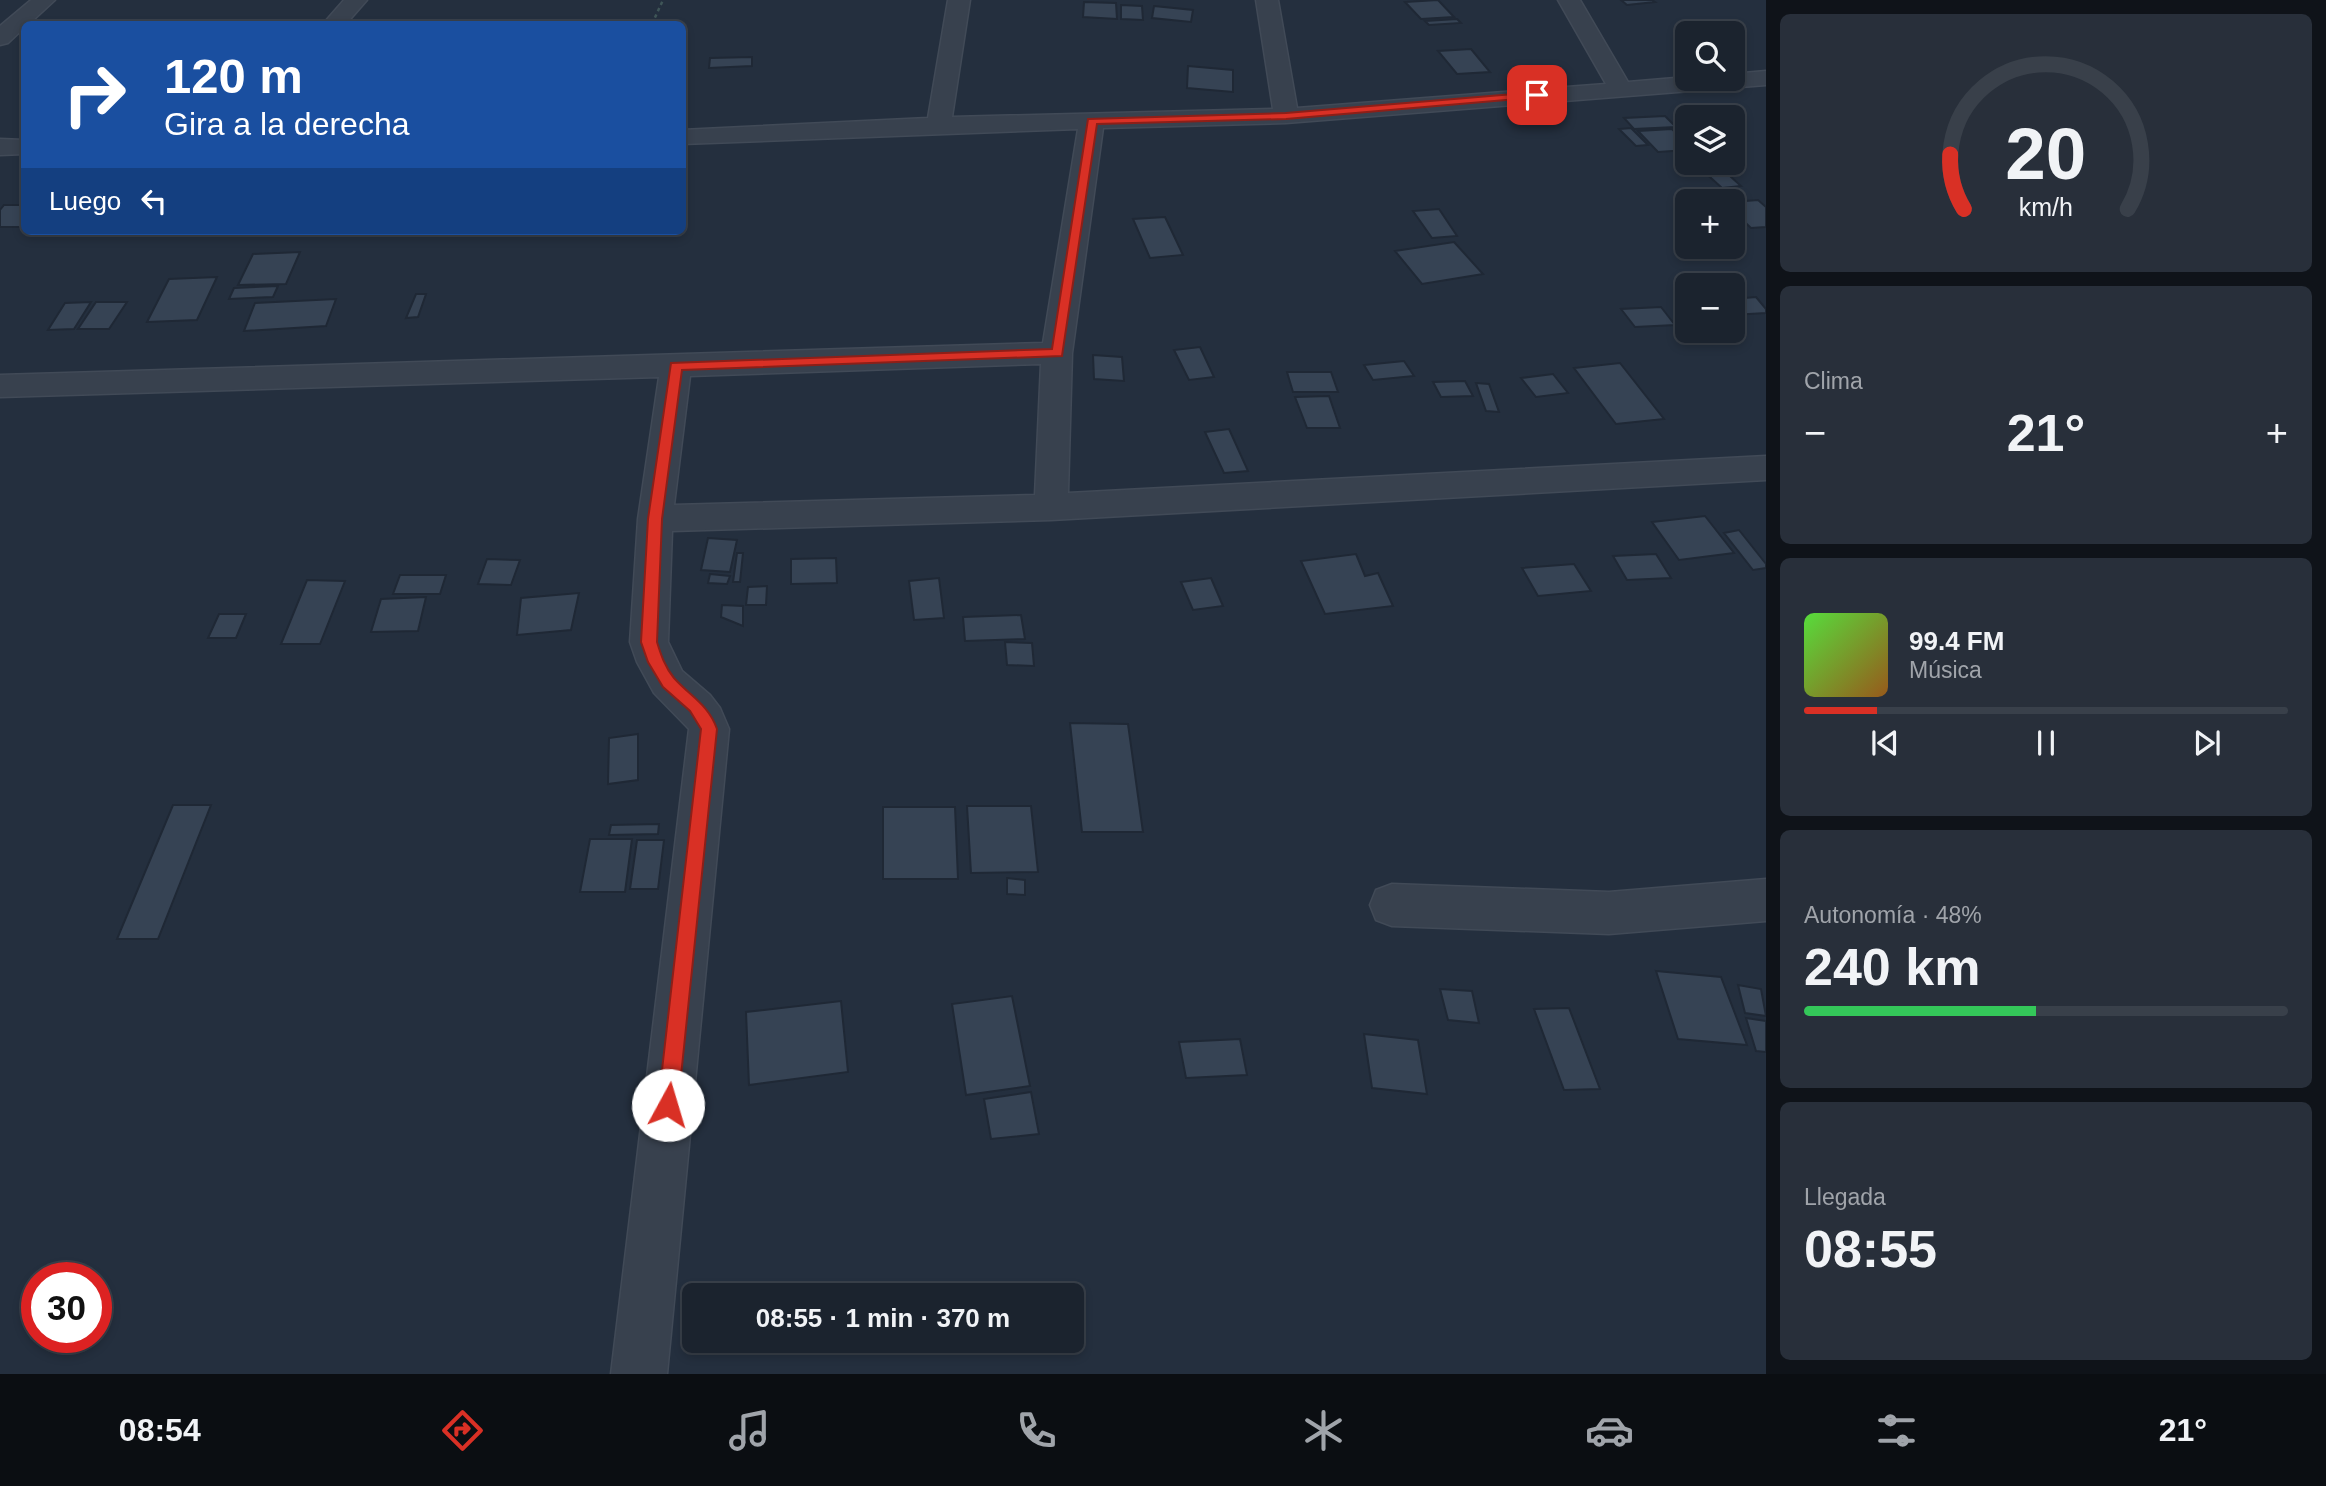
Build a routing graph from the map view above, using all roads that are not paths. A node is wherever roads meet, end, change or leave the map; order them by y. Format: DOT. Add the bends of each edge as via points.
graph roads {
  1 [pos="44,0"];
  2 [pos="356,0"];
  3 [pos="959,0"];
  4 [pos="1267,0"];
  5 [pos="1569,0"];
  6 [pos="337,21"];
  7 [pos="0,38"];
  8 [pos="1766,78"];
  9 [pos="1620,88"];
  10 [pos="1286,116"];
  11 [pos="1092,121"];
  12 [pos="939,125"];
  13 [pos="686,137"];
  14 [pos="0,147"];
  15 [pos="21,147"];
  16 [pos="1057,353"];
  17 [pos="676,366"];
  18 [pos="0,386"];
  19 [pos="1766,468"];
  20 [pos="1052,508"];
  21 [pos="655,519"];
  22 [pos="1766,900"];
  23 [pos="1392,905"];
  24 [pos="639,1374"];
  1 -- 7 [label="street"];
  2 -- 6 [label="street"];
  3 -- 12 [label="street"];
  4 -- 10 [label="street"];
  5 -- 9 [label="street"];
  8 -- 9 [label="street"];
  9 -- 10 [label="street"];
  10 -- 11 [label="street"];
  11 -- 12 [label="street"];
  11 -- 16 [label="street"];
  12 -- 13 [label="street"];
  14 -- 15 [label="street"];
  16 -- 17 [label="street"];
  16 -- 20 [label="street"];
  17 -- 18 [label="street"];
  17 -- 21 [label="street"];
  19 -- 20 [label="street"];
  20 -- 21 [label="street"];
  21 -- 24 [label="street" via="649,642 668,682 696,706 709,729"];
  22 -- 23 [label="street" via="1609,913"];
}
